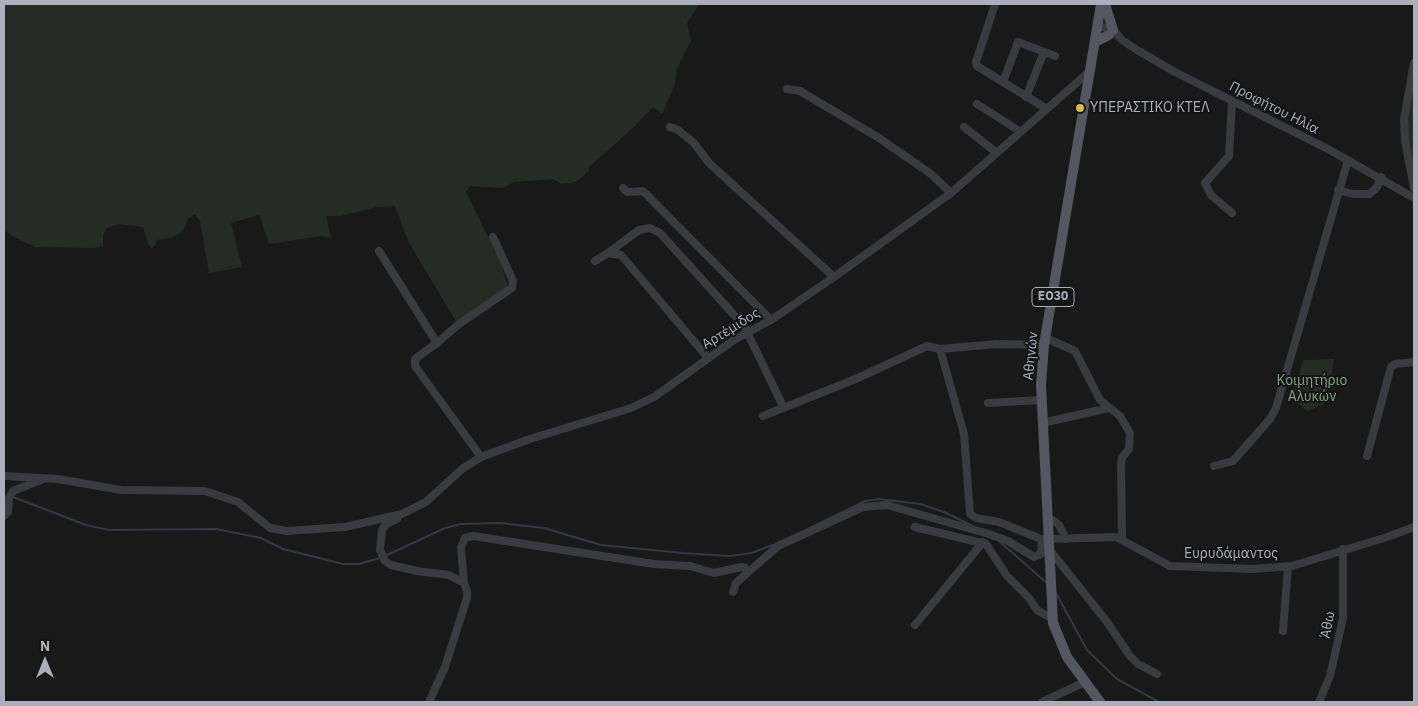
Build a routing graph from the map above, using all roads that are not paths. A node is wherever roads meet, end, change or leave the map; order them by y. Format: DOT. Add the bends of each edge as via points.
graph roads {
  1 [pos="995,4"];
  2 [pos="1103,4"];
  3 [pos="1096,33"];
  4 [pos="1111,33"];
  5 [pos="1044,52"];
  6 [pos="1055,56"];
  7 [pos="1414,63"];
  8 [pos="1089,72"];
  9 [pos="1003,82"];
  10 [pos="787,89"];
  11 [pos="1026,97"];
  12 [pos="1232,102"];
  13 [pos="977,104"];
  14 [pos="1047,110"];
  15 [pos="964,126"];
  16 [pos="670,127"];
  17 [pos="1021,132"];
  18 [pos="997,153"];
  19 [pos="1348,160"];
  20 [pos="1381,177"];
  21 [pos="623,188"];
  22 [pos="1414,188"];
  23 [pos="1338,190"];
  24 [pos="951,194"];
  25 [pos="1414,198"];
  26 [pos="1232,213"];
  27 [pos="493,237"];
  28 [pos="379,251"];
  29 [pos="608,253"];
  30 [pos="595,261"];
  31 [pos="834,277"];
  32 [pos="770,320"];
  33 [pos="748,332"];
  34 [pos="1045,342"];
  35 [pos="437,343"];
  36 [pos="940,349"];
  37 [pos="708,358"];
  38 [pos="1414,362"];
  39 [pos="1041,400"];
  40 [pos="988,403"];
  41 [pos="784,408"];
  42 [pos="1109,408"];
  43 [pos="763,416"];
  44 [pos="1042,423"];
  45 [pos="1367,456"];
  46 [pos="481,458"];
  47 [pos="1214,466"];
  48 [pos="4,476"];
  49 [pos="45,478"];
  50 [pos="420,506"];
  51 [pos="4,516"];
  52 [pos="1048,519"];
  53 [pos="915,527"];
  54 [pos="1414,527"];
  55 [pos="1122,538"];
  56 [pos="1066,539"];
  57 [pos="983,542"];
  58 [pos="1047,542"];
  59 [pos="1343,549"];
  60 [pos="1288,567"];
  61 [pos="748,572"];
  62 [pos="464,583"];
  63 [pos="733,592"];
  64 [pos="1052,618"];
  65 [pos="914,625"];
  66 [pos="1283,631"];
  67 [pos="1157,674"];
  68 [pos="1086,682"];
  69 [pos="429,702"];
  70 [pos="1042,702"];
  71 [pos="1100,702"];
  72 [pos="1319,702"];
  1 -- 9 [label="street" via="976,64"];
  2 -- 3 [label="main road, Αθηνών / ΕΟ30"];
  2 -- 4 [label="main road"];
  3 -- 4 [label="main road"];
  3 -- 4 [label="street"];
  3 -- 8 [label="main road, Αθηνών / ΕΟ30"];
  4 -- 12 [label="street, Προφήτου Ηλία"];
  5 -- 6 [label="street"];
  5 -- 9 [label="street" via="1018,42"];
  5 -- 11 [label="street"];
  7 -- 22 [label="street" via="1404,119"];
  8 -- 14 [label="street, Αρτέμιδος"];
  8 -- 34 [label="main road, Αθηνών / ΕΟ30"];
  9 -- 11 [label="street"];
  10 -- 24 [label="street" via="800,91 879,138 931,174"];
  11 -- 14 [label="street"];
  12 -- 19 [label="street, Προφήτου Ηλία"];
  12 -- 26 [label="street" via="1229,156 1205,183 1211,195"];
  13 -- 17 [label="street"];
  14 -- 17 [label="street, Αρτέμιδος"];
  15 -- 18 [label="street"];
  16 -- 31 [label="street" via="693,142 709,163"];
  17 -- 18 [label="street, Αρτέμιδος"];
  18 -- 24 [label="street, Αρτέμιδος"];
  19 -- 20 [label="street, Προφήτου Ηλία"];
  19 -- 23 [label="street"];
  20 -- 23 [label="street" via="1370,194"];
  20 -- 25 [label="street, Προφήτου Ηλία"];
  21 -- 32 [label="street" via="630,192 643,191"];
  23 -- 47 [label="street" via="1276,408 1233,461"];
  24 -- 31 [label="street, Αρτέμιδος"];
  27 -- 35 [label="street" via="513,281 512,288"];
  28 -- 35 [label="street"];
  29 -- 30 [label="street"];
  29 -- 33 [label="street" via="639,230 654,229"];
  29 -- 37 [label="street" via="621,255"];
  31 -- 32 [label="street, Αρτέμιδος"];
  32 -- 33 [label="street, Αρτέμιδος"];
  33 -- 37 [label="street, Αρτέμιδος"];
  33 -- 41 [label="street"];
  34 -- 36 [label="street"];
  34 -- 39 [label="main road, Αθηνών / ΕΟ30"];
  34 -- 42 [label="street" via="1075,351 1100,400"];
  35 -- 46 [label="street" via="414,363"];
  36 -- 41 [label="street" via="927,346"];
  36 -- 58 [label="street" via="964,434 970,514"];
  37 -- 46 [label="street, Αρτέμιδος" via="641,404"];
  38 -- 45 [label="street" via="1391,367"];
  39 -- 40 [label="street"];
  39 -- 44 [label="main road, Αθηνών / ΕΟ30"];
  41 -- 43 [label="street"];
  42 -- 44 [label="street"];
  42 -- 55 [label="street" via="1124,421 1131,441 1121,464"];
  44 -- 52 [label="main road, Αθηνών / ΕΟ30"];
  46 -- 50 [label="street, Αρτέμιδος" via="462,469"];
  48 -- 49 [label="street, Αρτέμιδος"];
  49 -- 50 [label="street, Αρτέμιδος" via="121,490 206,491 238,502 263,524 288,532 381,520"];
  49 -- 51 [label="street" via="13,491"];
  50 -- 62 [label="street" via="384,526 380,544 382,556 391,565 444,573"];
  52 -- 56 [label="street" via="1060,525"];
  52 -- 58 [label="main road, Αθηνών / ΕΟ30"];
  53 -- 57 [label="street"];
  54 -- 59 [label="street, Ευρυδάμαντος"];
  55 -- 56 [label="street"];
  55 -- 60 [label="street, Ευρυδάμαντος" via="1170,566"];
  56 -- 58 [label="street"];
  57 -- 64 [label="street" via="1037,610"];
  57 -- 65 [label="street"];
  58 -- 61 [label="street" via="1041,554 1034,557 990,534 895,507 874,505 854,510 778,546"];
  58 -- 64 [label="main road, Αθηνών / ΕΟ30"];
  58 -- 67 [label="street" via="1130,656"];
  59 -- 60 [label="street, Ευρυδάμαντος"];
  59 -- 72 [label="street, Άθω" via="1343,618 1330,676"];
  60 -- 66 [label="street"];
  61 -- 62 [label="street" via="741,567 714,573 690,566 654,564 473,536 465,538 462,547"];
  61 -- 63 [label="street" via="736,583"];
  62 -- 69 [label="street" via="467,598 445,667"];
  64 -- 68 [label="main road, Αθηνών / ΕΟ30" via="1067,657"];
  68 -- 70 [label="street"];
  68 -- 71 [label="main road, Αθηνών / ΕΟ30"];
}
